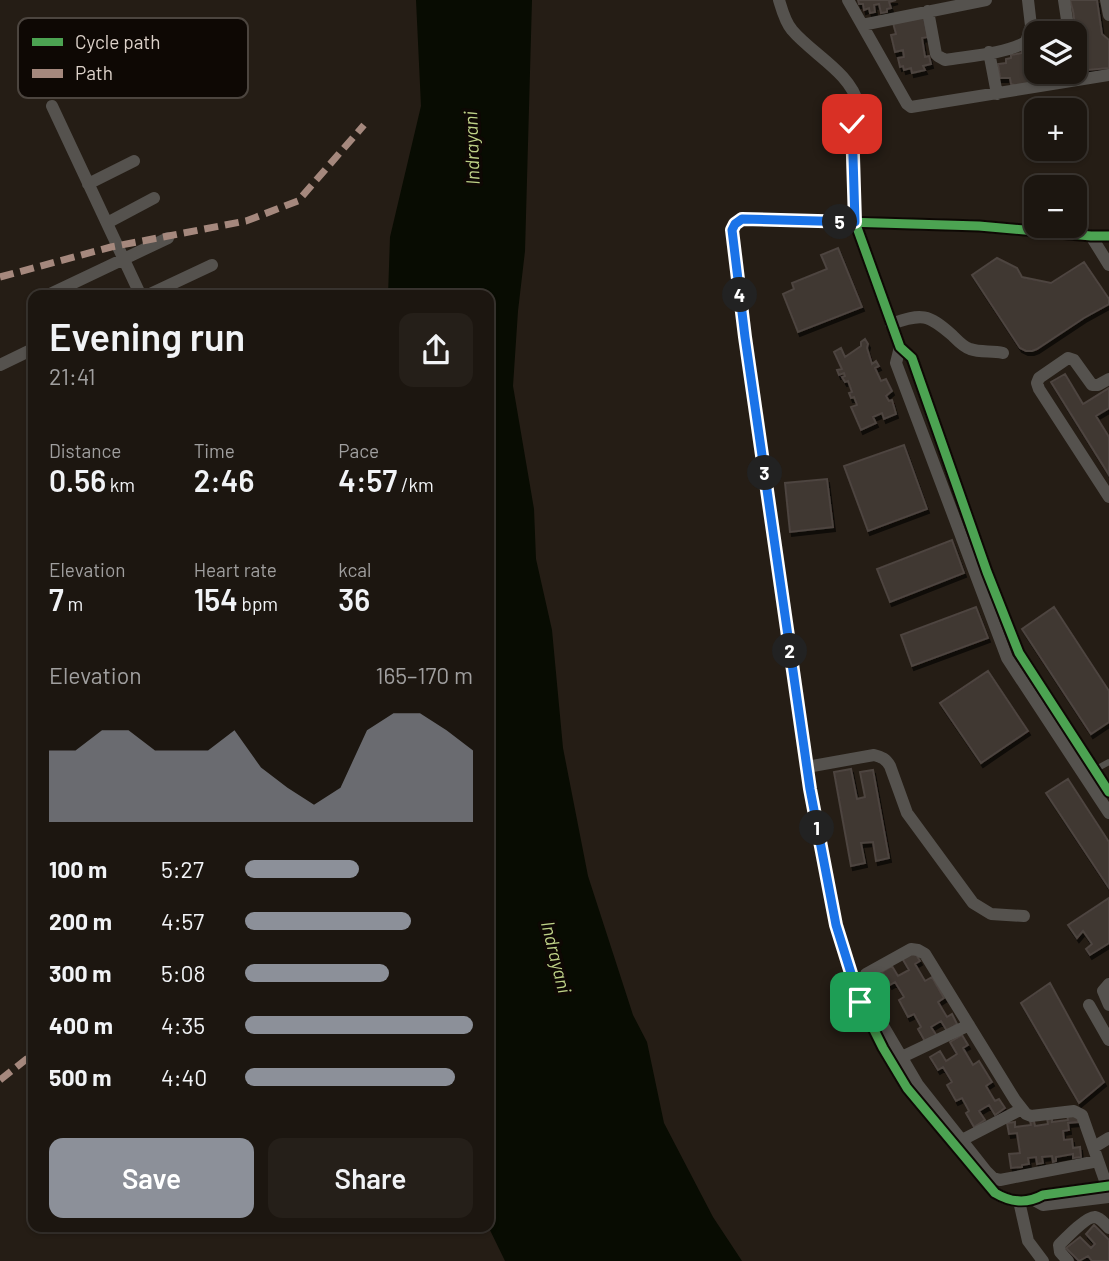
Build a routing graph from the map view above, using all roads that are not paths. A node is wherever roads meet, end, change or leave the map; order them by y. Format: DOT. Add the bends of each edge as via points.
graph roads {
  1 [pos="779,0"];
  2 [pos="848,0"];
  3 [pos="986,0"];
  4 [pos="1028,0"];
  5 [pos="1064,0"];
  6 [pos="1106,0"];
  7 [pos="928,11"];
  8 [pos="1109,15"];
  9 [pos="1067,21"];
  10 [pos="862,25"];
  11 [pos="989,52"];
  12 [pos="1109,75"];
  13 [pos="1087,78"];
  14 [pos="1054,84"];
  15 [pos="997,94"];
  16 [pos="858,104"];
  17 [pos="52,106"];
  18 [pos="852,124"];
  19 [pos="134,160"];
  20 [pos="88,184"];
  21 [pos="154,198"];
  22 [pos="855,222"];
  23 [pos="107,223"];
  24 [pos="168,238"];
  25 [pos="1103,239"];
  26 [pos="124,259"];
  27 [pos="212,265"];
  28 [pos="1109,265"];
  29 [pos="59,290"];
  30 [pos="140,290"];
  31 [pos="156,290"];
  32 [pos="891,324"];
  33 [pos="901,347"];
  34 [pos="28,351"];
  35 [pos="1003,353"];
  36 [pos="0,365"];
  37 [pos="1109,379"];
  38 [pos="938,433"];
  39 [pos="924,438"];
  40 [pos="1109,497"];
  41 [pos="1000,623"];
  42 [pos="1065,735"];
  43 [pos="1104,767"];
  44 [pos="807,768"];
  45 [pos="1109,792"];
  46 [pos="1109,813"];
  47 [pos="1024,916"];
  48 [pos="1109,984"];
  49 [pos="1089,1004"];
  50 [pos="1109,1005"];
  51 [pos="968,1025"];
  52 [pos="1109,1040"];
  53 [pos="902,1057"];
  54 [pos="1022,1109"];
  55 [pos="1109,1138"];
  56 [pos="962,1140"];
  57 [pos="1094,1147"];
  58 [pos="1098,1161"];
  59 [pos="1109,1191"];
  60 [pos="1019,1201"];
  61 [pos="1109,1228"];
  62 [pos="1043,1261"];
  63 [pos="1068,1261"];
  1 -- 16 [label="street" via="792,30 846,80"];
  2 -- 10 [label="street"];
  3 -- 7 [label="street"];
  4 -- 11 [label="street" via="1031,26 1026,42"];
  5 -- 9 [label="street"];
  6 -- 8 [label="street"];
  7 -- 10 [label="street"];
  7 -- 11 [label="street" via="936,54 941,59"];
  10 -- 15 [label="street" via="911,107"];
  11 -- 15 [label="street"];
  12 -- 13 [label="street"];
  14 -- 15 [label="street"];
  17 -- 20 [label="street"];
  18 -- 22 [label="street"];
  19 -- 20 [label="street"];
  20 -- 23 [label="street"];
  21 -- 23 [label="street"];
  22 -- 25 [label="street" via="979,226"];
  22 -- 32 [label="street"];
  22 -- 44 [label="street" via="742,219 732,230"];
  23 -- 26 [label="street"];
  24 -- 26 [label="street"];
  25 -- 28 [label="street"];
  26 -- 29 [label="street"];
  26 -- 30 [label="street"];
  27 -- 31 [label="street"];
  32 -- 33 [label="street"];
  32 -- 35 [label="street" via="907,318 929,319 967,349"];
  33 -- 38 [label="street" via="912,358"];
  33 -- 39 [label="street" via="896,363"];
  34 -- 36 [label="street"];
  37 -- 40 [label="street" via="1092,385 1068,358 1037,383"];
  38 -- 39 [label="street"];
  38 -- 41 [label="street"];
  39 -- 41 [label="street"];
  41 -- 42 [label="street"];
  42 -- 43 [label="street"];
  42 -- 46 [label="street"];
  43 -- 45 [label="street"];
  44 -- 47 [label="street" via="874,755 886,760 907,813 973,903 991,914"];
  44 -- 60 [label="street" via="836,925 860,1002 908,1088 995,1193"];
  48 -- 50 [label="street" via="1103,991"];
  49 -- 52 [label="street"];
  51 -- 53 [label="street"];
  51 -- 53 [label="street" via="925,954 911,949 863,980 869,1002"];
  51 -- 54 [label="street"];
  53 -- 56 [label="street"];
  54 -- 56 [label="street"];
  54 -- 57 [label="street" via="1031,1115 1078,1112"];
  55 -- 57 [label="street"];
  56 -- 58 [label="street" via="986,1171 1000,1180"];
  57 -- 58 [label="street"];
  58 -- 59 [label="street"];
  59 -- 60 [label="street" via="1043,1205"];
  60 -- 62 [label="street" via="1028,1241"];
  61 -- 63 [label="street" via="1095,1217 1087,1220 1059,1245"];
}
